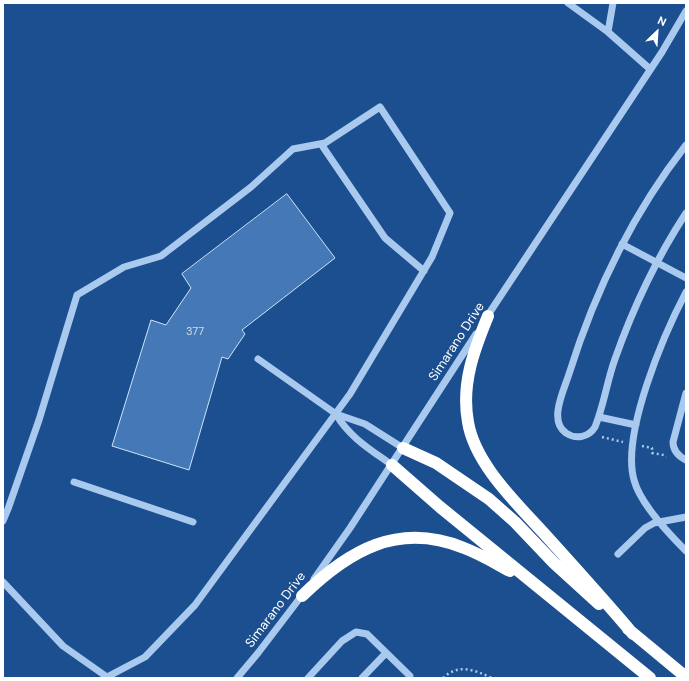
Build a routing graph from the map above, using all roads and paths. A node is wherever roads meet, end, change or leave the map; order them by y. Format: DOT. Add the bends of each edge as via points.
graph roads {
  1 [pos="568,3"];
  2 [pos="613,3"];
  3 [pos="686,11"];
  4 [pos="608,32"];
  5 [pos="650,69"];
  6 [pos="320,144"];
  7 [pos="686,145"];
  8 [pos="686,213"];
  9 [pos="622,244"];
  10 [pos="657,263"];
  11 [pos="424,271"];
  12 [pos="686,278"];
  13 [pos="686,292"];
  14 [pos="488,316"];
  15 [pos="258,359"];
  16 [pos="686,393"];
  17 [pos="336,414"];
  18 [pos="599,417"];
  19 [pos="636,425"];
  20 [pos="602,437"];
  21 [pos="632,444"];
  22 [pos="403,448"];
  23 [pos="668,459"];
  24 [pos="686,460"];
  25 [pos="392,465"];
  26 [pos="74,482"];
  27 [pos="686,517"];
  28 [pos="3,521"];
  29 [pos="193,522"];
  30 [pos="660,522"];
  31 [pos="686,551"];
  32 [pos="618,554"];
  33 [pos="3,582"];
  34 [pos="542,590"];
  35 [pos="302,596"];
  36 [pos="633,634"];
  37 [pos="386,653"];
  38 [pos="686,677"];
  39 [pos="236,678"];
  40 [pos="308,678"];
  41 [pos="362,678"];
  42 [pos="410,678"];
  43 [pos="443,678"];
  44 [pos="492,678"];
  45 [pos="650,678"];
  1 -- 4 [label="street"];
  2 -- 4 [label="street"];
  3 -- 5 [label="street, Simarano Drive"];
  4 -- 5 [label="street"];
  5 -- 14 [label="street, Simarano Drive"];
  6 -- 11 [label="street" via="386,238"];
  6 -- 11 [label="street" via="380,107 450,213"];
  6 -- 28 [label="street" via="293,150 251,187 161,256 124,267 76,295 39,420"];
  7 -- 9 [label="street" via="655,188"];
  8 -- 10 [label="street"];
  9 -- 10 [label="street"];
  9 -- 18 [label="street" via="591,310 558,410 560,427 565,433 575,437 590,433"];
  10 -- 12 [label="street"];
  10 -- 18 [label="street" via="620,345"];
  11 -- 17 [label="street"];
  13 -- 19 [label="street" via="668,329"];
  14 -- 22 [label="street, Simarano Drive"];
  14 -- 36 [label="highway" via="472,359 466,388 468,423 475,447 506,490"];
  15 -- 17 [label="street"];
  16 -- 24 [label="street" via="673,442 674,450"];
  17 -- 22 [label="street" via="365,424"];
  17 -- 25 [label="street" via="354,437"];
  17 -- 33 [label="street" via="195,605 145,657 107,677 63,646"];
  18 -- 19 [label="street"];
  19 -- 21 [label="street"];
  20 -- 21 [label="path"];
  21 -- 23 [label="path" via="652,448 652,453 664,455"];
  21 -- 30 [label="street" via="631,465 635,485"];
  22 -- 25 [label="street, Simarano Drive"];
  22 -- 36 [label="highway" via="436,463 489,499 573,582"];
  25 -- 34 [label="highway"];
  25 -- 35 [label="street, Simarano Drive"];
  26 -- 29 [label="street"];
  27 -- 30 [label="street"];
  30 -- 31 [label="street"];
  30 -- 32 [label="street" via="640,532"];
  34 -- 35 [label="highway" via="464,548 434,539 411,538 390,540 360,551 332,569"];
  34 -- 45 [label="highway"];
  35 -- 39 [label="street, Simarano Drive"];
  36 -- 38 [label="highway"];
  37 -- 40 [label="street" via="367,634 356,632 342,641"];
  37 -- 41 [label="street"];
  37 -- 42 [label="street"];
  43 -- 44 [label="path" via="461,668 480,672"];
}
